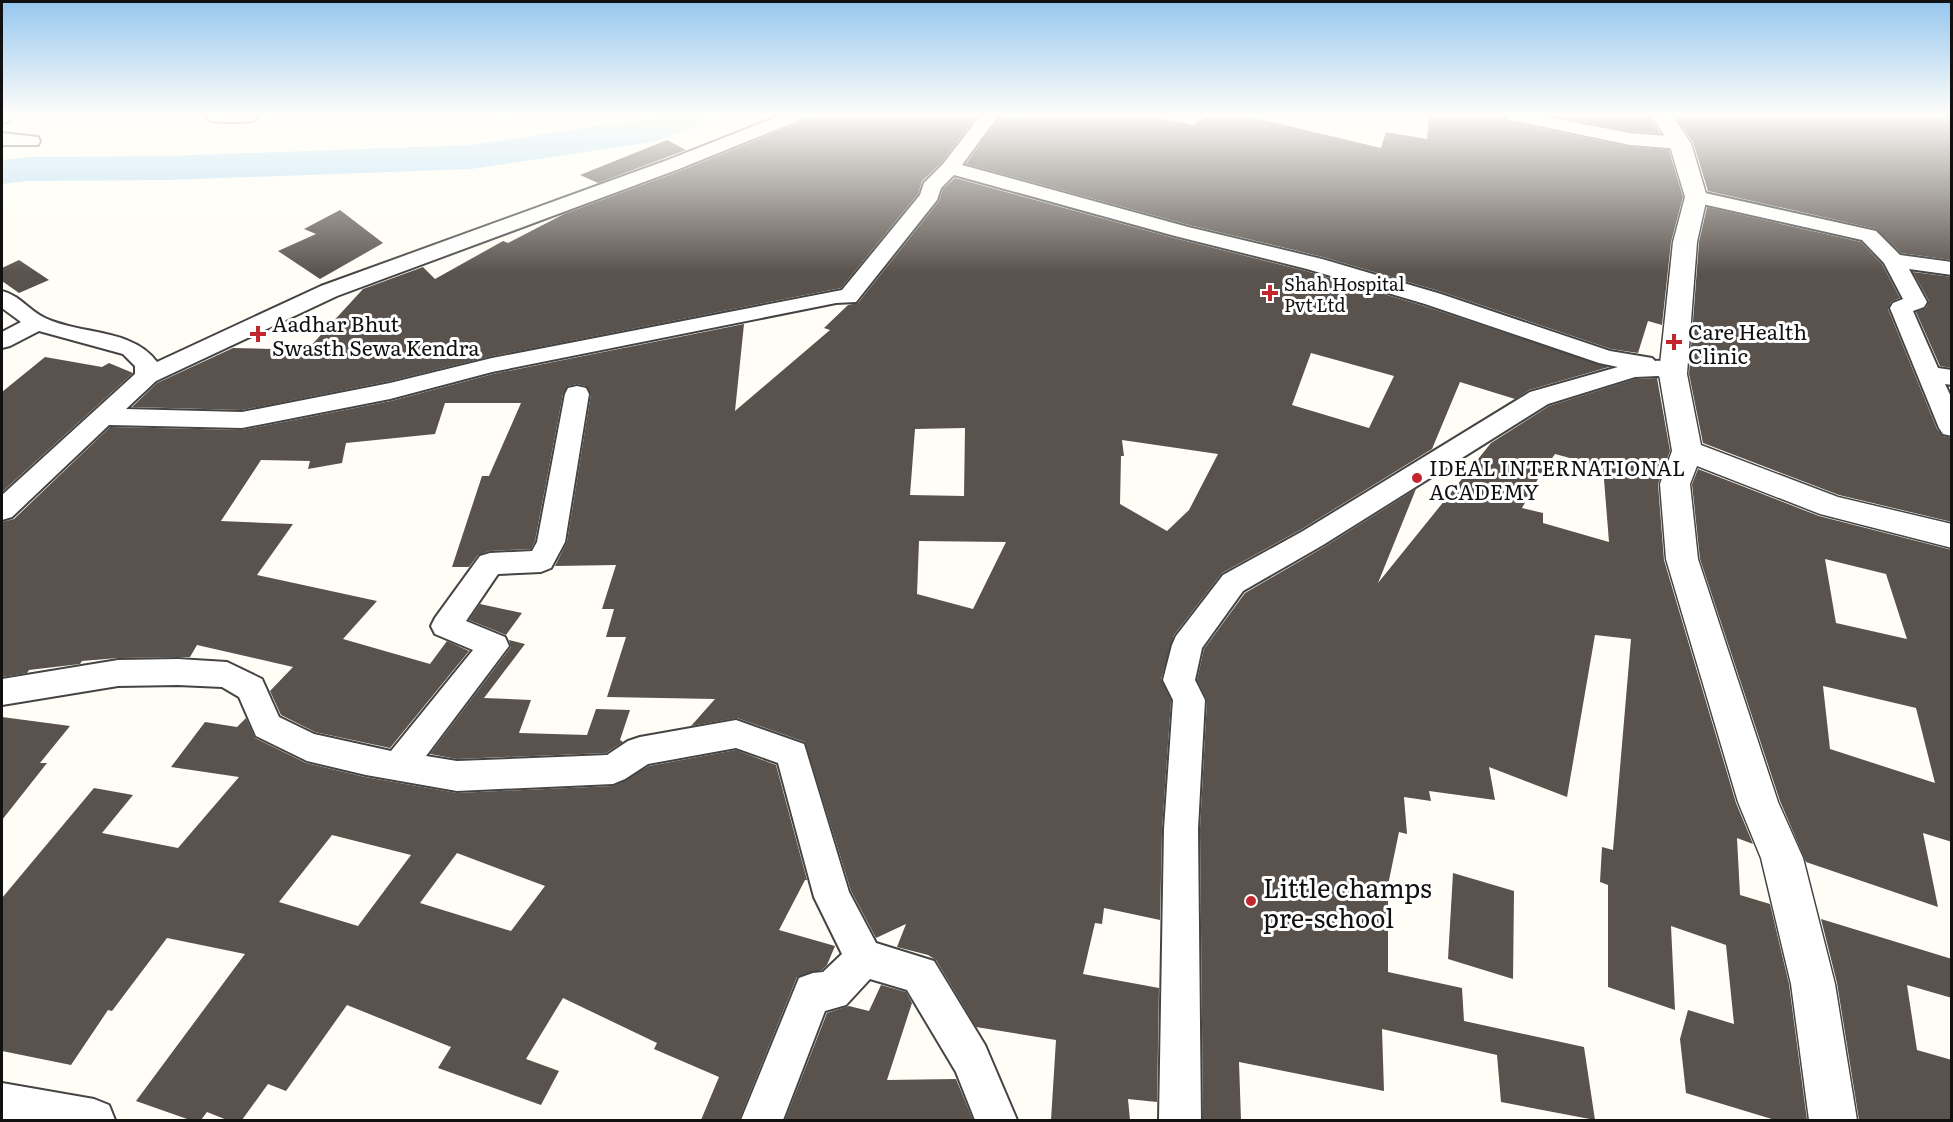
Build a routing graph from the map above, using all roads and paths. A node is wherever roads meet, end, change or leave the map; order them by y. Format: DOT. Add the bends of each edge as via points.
graph roads {
  1 [pos="663,168"];
  2 [pos="950,168"];
  3 [pos="951,168"];
  4 [pos="1685,168"];
  5 [pos="1696,197"];
  6 [pos="1893,260"];
  7 [pos="1952,269"];
  8 [pos="2,298"];
  9 [pos="37,323"];
  10 [pos="2,341"];
  11 [pos="1667,371"];
  12 [pos="147,376"];
  13 [pos="1940,376"];
  14 [pos="577,394"];
  15 [pos="103,417"];
  16 [pos="1952,428"];
  17 [pos="1687,451"];
  18 [pos="2,510"];
  19 [pos="1952,536"];
  20 [pos="2,692"];
  21 [pos="399,766"];
  22 [pos="864,958"];
  23 [pos="2,1104"];
  24 [pos="94,1120"];
  25 [pos="762,1120"];
  26 [pos="996,1120"];
  27 [pos="1180,1120"];
  28 [pos="1833,1120"];
  1 -- 12 [label="street" via="329,291"];
  2 -- 15 [label="street" via="931,187 930,196 848,297 836,296 584,346 242,420"];
  3 -- 11 [label="street" via="1314,264 1433,299 1607,358 1646,363"];
  4 -- 5 [label="street"];
  5 -- 6 [label="street" via="1869,235"];
  5 -- 11 [label="street" via="1685,242"];
  6 -- 7 [label="street"];
  6 -- 13 [label="street" via="1916,302 1901,308"];
  8 -- 9 [label="street"];
  9 -- 10 [label="street"];
  9 -- 12 [label="street" via="131,349 147,364"];
  11 -- 17 [label="street"];
  11 -- 27 [label="street" via="1633,370 1539,398 1233,583 1187,645 1179,681 1189,700 1181,829"];
  12 -- 15 [label="street"];
  13 -- 16 [label="street"];
  14 -- 21 [label="street" via="551,542 541,561 490,564 446,626 494,646"];
  15 -- 18 [label="street"];
  17 -- 19 [label="street" via="1831,506"];
  17 -- 28 [label="street" via="1675,484 1682,559 1758,802 1782,858 1813,984"];
  20 -- 21 [label="street" via="118,673 227,675 251,688 267,726 308,747"];
  21 -- 22 [label="street" via="457,776 613,769 640,752 736,734 792,754 832,897"];
  22 -- 25 [label="street" via="832,991 813,992"];
  22 -- 26 [label="street" via="920,975 971,1059"];
  23 -- 24 [label="street"];
}
